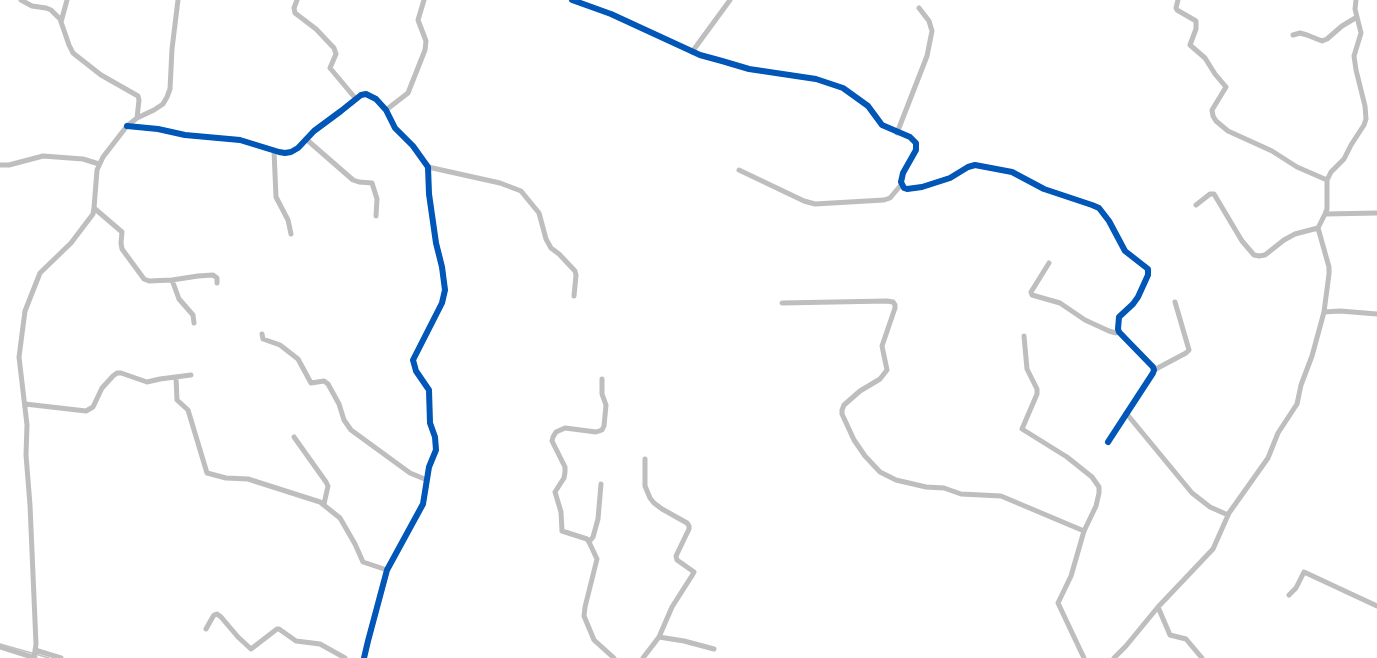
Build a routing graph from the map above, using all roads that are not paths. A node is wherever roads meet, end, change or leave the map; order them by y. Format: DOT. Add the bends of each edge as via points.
graph roads {
  1 [pos="22,0"];
  2 [pos="67,0"];
  3 [pos="178,0"];
  4 [pos="298,0"];
  5 [pos="423,0"];
  6 [pos="572,0"];
  7 [pos="730,0"];
  8 [pos="1178,0"];
  9 [pos="1356,0"];
  10 [pos="919,8"];
  11 [pos="1358,17"];
  12 [pos="61,22"];
  13 [pos="1293,35"];
  14 [pos="692,52"];
  15 [pos="356,99"];
  16 [pos="386,110"];
  17 [pos="137,118"];
  18 [pos="127,126"];
  19 [pos="897,133"];
  20 [pos="306,139"];
  21 [pos="274,151"];
  22 [pos="99,164"];
  23 [pos="0,165"];
  24 [pos="428,167"];
  25 [pos="739,170"];
  26 [pos="1327,180"];
  27 [pos="901,185"];
  28 [pos="1196,205"];
  29 [pos="94,208"];
  30 [pos="1377,213"];
  31 [pos="1326,214"];
  32 [pos="376,216"];
  33 [pos="1318,228"];
  34 [pos="291,234"];
  35 [pos="1049,264"];
  36 [pos="172,280"];
  37 [pos="218,283"];
  38 [pos="574,296"];
  39 [pos="1175,302"];
  40 [pos="782,303"];
  41 [pos="1324,312"];
  42 [pos="1377,314"];
  43 [pos="194,323"];
  44 [pos="1119,332"];
  45 [pos="262,334"];
  46 [pos="1024,336"];
  47 [pos="1154,370"];
  48 [pos="191,375"];
  49 [pos="176,377"];
  50 [pos="602,379"];
  51 [pos="25,404"];
  52 [pos="1126,413"];
  53 [pos="294,438"];
  54 [pos="1108,442"];
  55 [pos="645,459"];
  56 [pos="427,480"];
  57 [pos="601,484"];
  58 [pos="324,504"];
  59 [pos="1228,515"];
  60 [pos="1084,531"];
  61 [pos="589,542"];
  62 [pos="387,570"];
  63 [pos="1289,595"];
  64 [pos="1377,606"];
  65 [pos="1158,608"];
  66 [pos="206,629"];
  67 [pos="659,637"];
  68 [pos="0,647"];
  69 [pos="714,649"];
  70 [pos="35,655"];
  71 [pos="61,658"];
  72 [pos="345,658"];
  73 [pos="364,658"];
  74 [pos="614,658"];
  75 [pos="643,658"];
  76 [pos="1084,658"];
  77 [pos="1114,658"];
  78 [pos="1202,658"];
  1 -- 12 [label="street" via="29,5 51,10"];
  2 -- 12 [label="street"];
  3 -- 17 [label="street" via="170,89 163,104"];
  4 -- 15 [label="street" via="294,8 295,13 316,29 334,48 336,54 330,68"];
  5 -- 16 [label="street" via="418,20 426,41 425,50 408,93"];
  6 -- 14 [label="street" via="611,14"];
  7 -- 14 [label="street"];
  8 -- 26 [label="street" via="1177,10 1196,21 1190,45 1205,58 1226,87 1212,110 1216,121 1228,131 1272,150 1297,167"];
  9 -- 11 [label="street" via="1355,9"];
  10 -- 19 [label="street" via="929,21 932,31 928,56"];
  11 -- 13 [label="street" via="1322,41 1300,33"];
  11 -- 26 [label="street" via="1361,33 1354,56 1366,106 1366,119 1344,159"];
  12 -- 17 [label="street" via="73,53 106,79 138,96"];
  14 -- 19 [label="street" via="749,70 816,79 837,85 868,106 882,125"];
  15 -- 16 [label="street" via="366,94 376,98"];
  15 -- 20 [label="street"];
  16 -- 24 [label="street" via="395,128 413,146"];
  17 -- 18 [label="street"];
  18 -- 21 [label="street" via="240,140"];
  18 -- 22 [label="street"];
  19 -- 27 [label="street" via="914,140 917,146 903,173"];
  20 -- 21 [label="street" via="292,152"];
  20 -- 32 [label="street" via="353,180 372,183 377,199"];
  21 -- 34 [label="street" via="276,197 288,220"];
  22 -- 23 [label="street" via="83,159 43,156"];
  22 -- 29 [label="street"];
  24 -- 38 [label="street" via="500,183 521,191 539,213 551,248 575,271"];
  24 -- 56 [label="street" via="429,194 445,290 442,303 413,360 416,371 429,390 430,422 436,444"];
  25 -- 27 [label="street" via="815,204 884,200 890,198"];
  26 -- 31 [label="street"];
  27 -- 44 [label="street" via="907,189 922,187 976,166 1012,172 1044,189 1099,208 1125,251 1145,266 1148,272 1136,301 1119,317"];
  28 -- 33 [label="street" via="1210,194 1214,194 1242,241 1254,255 1259,256 1264,256 1295,234"];
  29 -- 36 [label="street" via="122,232 122,249 144,279"];
  29 -- 51 [label="street" via="89,220 71,243 40,273 27,304 19,357"];
  30 -- 31 [label="street"];
  31 -- 33 [label="street"];
  33 -- 41 [label="street" via="1329,267"];
  35 -- 44 [label="street" via="1031,292 1032,295 1060,303 1084,320 1114,333"];
  36 -- 37 [label="street" via="213,275"];
  36 -- 43 [label="street" via="179,299 191,312"];
  39 -- 47 [label="street" via="1189,350"];
  40 -- 60 [label="street" via="887,301 895,305 882,346 887,370 880,379 844,405 842,410 854,440 880,472 896,480 944,488 961,494 1001,496"];
  41 -- 42 [label="street"];
  41 -- 59 [label="street" via="1295,409 1278,433 1268,458"];
  44 -- 47 [label="street"];
  45 -- 56 [label="street" via="263,339 280,345 298,359 311,383 324,381 328,384 351,430 410,473"];
  46 -- 60 [label="street" via="1027,369 1037,394 1022,429 1023,432 1067,457 1097,482 1098,498"];
  47 -- 52 [label="street"];
  48 -- 49 [label="street"];
  49 -- 51 [label="street" via="147,382 121,373 115,374 102,388 93,407 86,411"];
  49 -- 58 [label="street" via="177,400 188,410 207,473 226,478 248,479"];
  50 -- 61 [label="street" via="602,394 606,405 602,430 596,432 566,428 556,432 552,441 565,467 564,478 555,492 562,532 584,538"];
  51 -- 70 [label="street"];
  52 -- 54 [label="street"];
  52 -- 59 [label="street" via="1192,492 1210,507"];
  53 -- 58 [label="street" via="328,486"];
  55 -- 67 [label="street" via="645,486 650,498 689,526 676,556 694,572 672,607"];
  56 -- 62 [label="street" via="420,509"];
  57 -- 61 [label="street" via="598,519"];
  58 -- 62 [label="street" via="340,518 363,562"];
  59 -- 65 [label="street" via="1213,549"];
  60 -- 76 [label="street" via="1071,576 1058,607"];
  61 -- 74 [label="street" via="597,563 584,616 594,640"];
  62 -- 73 [label="street"];
  63 -- 64 [label="street" via="1296,588 1304,572"];
  65 -- 77 [label="street"];
  65 -- 78 [label="street" via="1170,635 1186,639"];
  66 -- 72 [label="street" via="217,614 252,650 279,629 296,641 320,644"];
  67 -- 69 [label="street"];
  67 -- 75 [label="street"];
  68 -- 70 [label="street"];
  70 -- 71 [label="street"];
}
